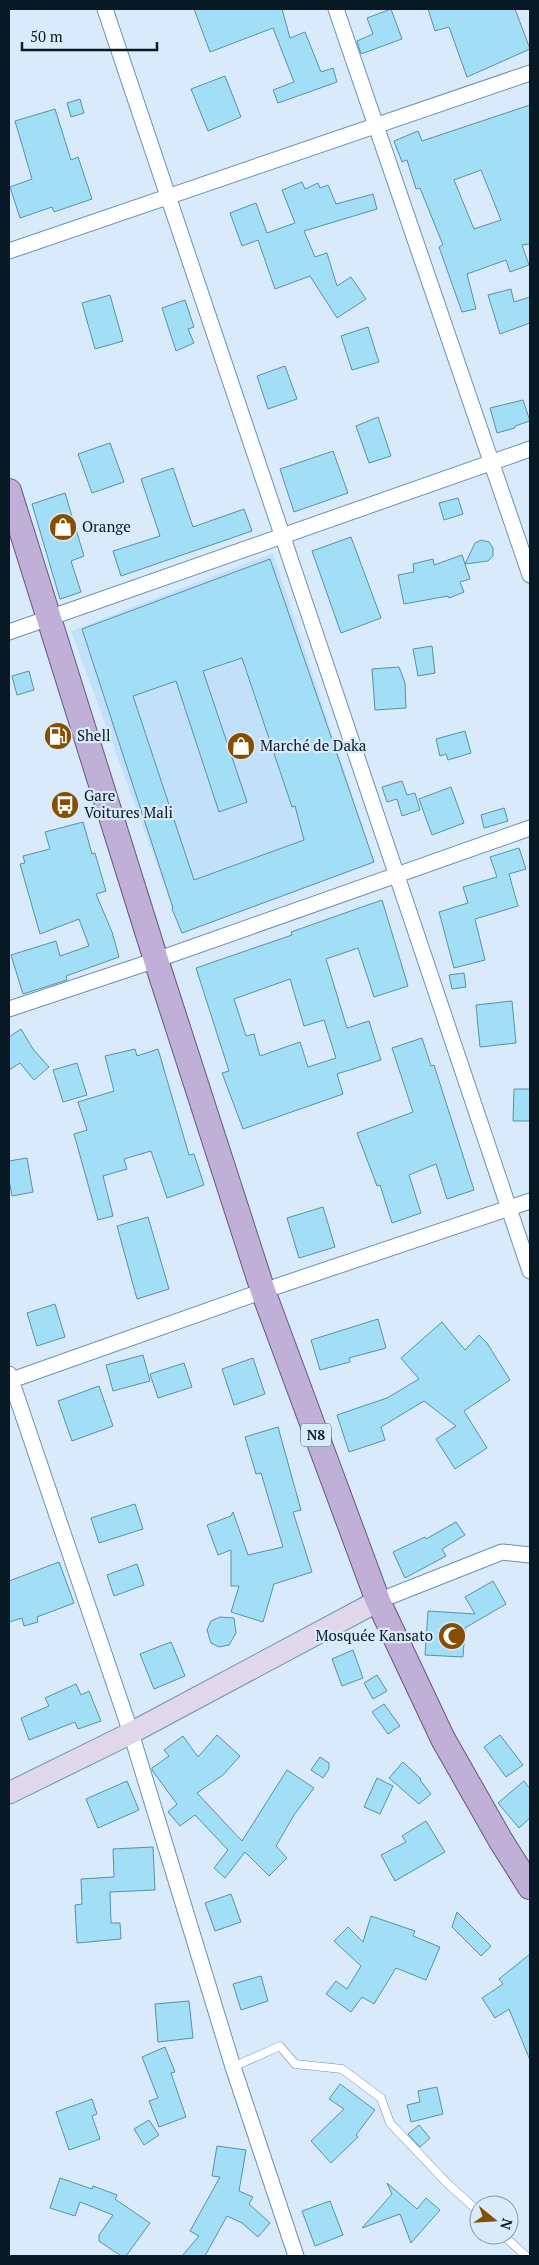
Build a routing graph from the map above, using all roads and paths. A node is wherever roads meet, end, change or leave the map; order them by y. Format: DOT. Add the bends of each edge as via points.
graph roads {
  1 [pos="105,9"];
  2 [pos="336,9"];
  3 [pos="530,72"];
  4 [pos="376,125"];
  5 [pos="168,196"];
  6 [pos="9,251"];
  7 [pos="530,449"];
  8 [pos="492,463"];
  9 [pos="9,491"];
  10 [pos="283,536"];
  11 [pos="530,575"];
  12 [pos="48,619"];
  13 [pos="9,632"];
  14 [pos="530,828"];
  15 [pos="397,874"];
  16 [pos="156,960"];
  17 [pos="9,1009"];
  18 [pos="530,1200"];
  19 [pos="509,1208"];
  20 [pos="530,1270"];
  21 [pos="263,1291"];
  22 [pos="9,1379"];
  23 [pos="530,1555"];
  24 [pos="378,1601"];
  25 [pos="131,1733"];
  26 [pos="9,1793"];
  27 [pos="530,1887"];
  28 [pos="233,2068"];
  29 [pos="469,2203"];
  30 [pos="514,2245"];
  31 [pos="296,2256"];
  32 [pos="526,2256"];
  1 -- 5 [label="street"];
  2 -- 4 [label="street"];
  3 -- 4 [label="street"];
  4 -- 5 [label="street"];
  4 -- 8 [label="street"];
  5 -- 6 [label="street"];
  5 -- 10 [label="street"];
  7 -- 8 [label="street"];
  8 -- 10 [label="street"];
  8 -- 11 [label="street"];
  9 -- 12 [label="main road, N8"];
  10 -- 12 [label="street"];
  10 -- 15 [label="street"];
  12 -- 13 [label="street"];
  12 -- 16 [label="main road, N8"];
  14 -- 15 [label="street"];
  15 -- 16 [label="street"];
  15 -- 19 [label="street"];
  16 -- 17 [label="street"];
  16 -- 21 [label="main road, N8"];
  18 -- 19 [label="street"];
  19 -- 20 [label="street"];
  19 -- 21 [label="street"];
  21 -- 22 [label="street"];
  21 -- 24 [label="main road, N8"];
  22 -- 25 [label="street"];
  23 -- 24 [label="street" via="502,1552"];
  24 -- 25 [label="street"];
  24 -- 27 [label="main road, N8" via="443,1739"];
  25 -- 26 [label="street"];
  25 -- 28 [label="street"];
  28 -- 29 [label="lane" via="280,2046 296,2064 342,2069 382,2098 390,2123"];
  28 -- 31 [label="street"];
  30 -- 32 [label="lane"];
}
